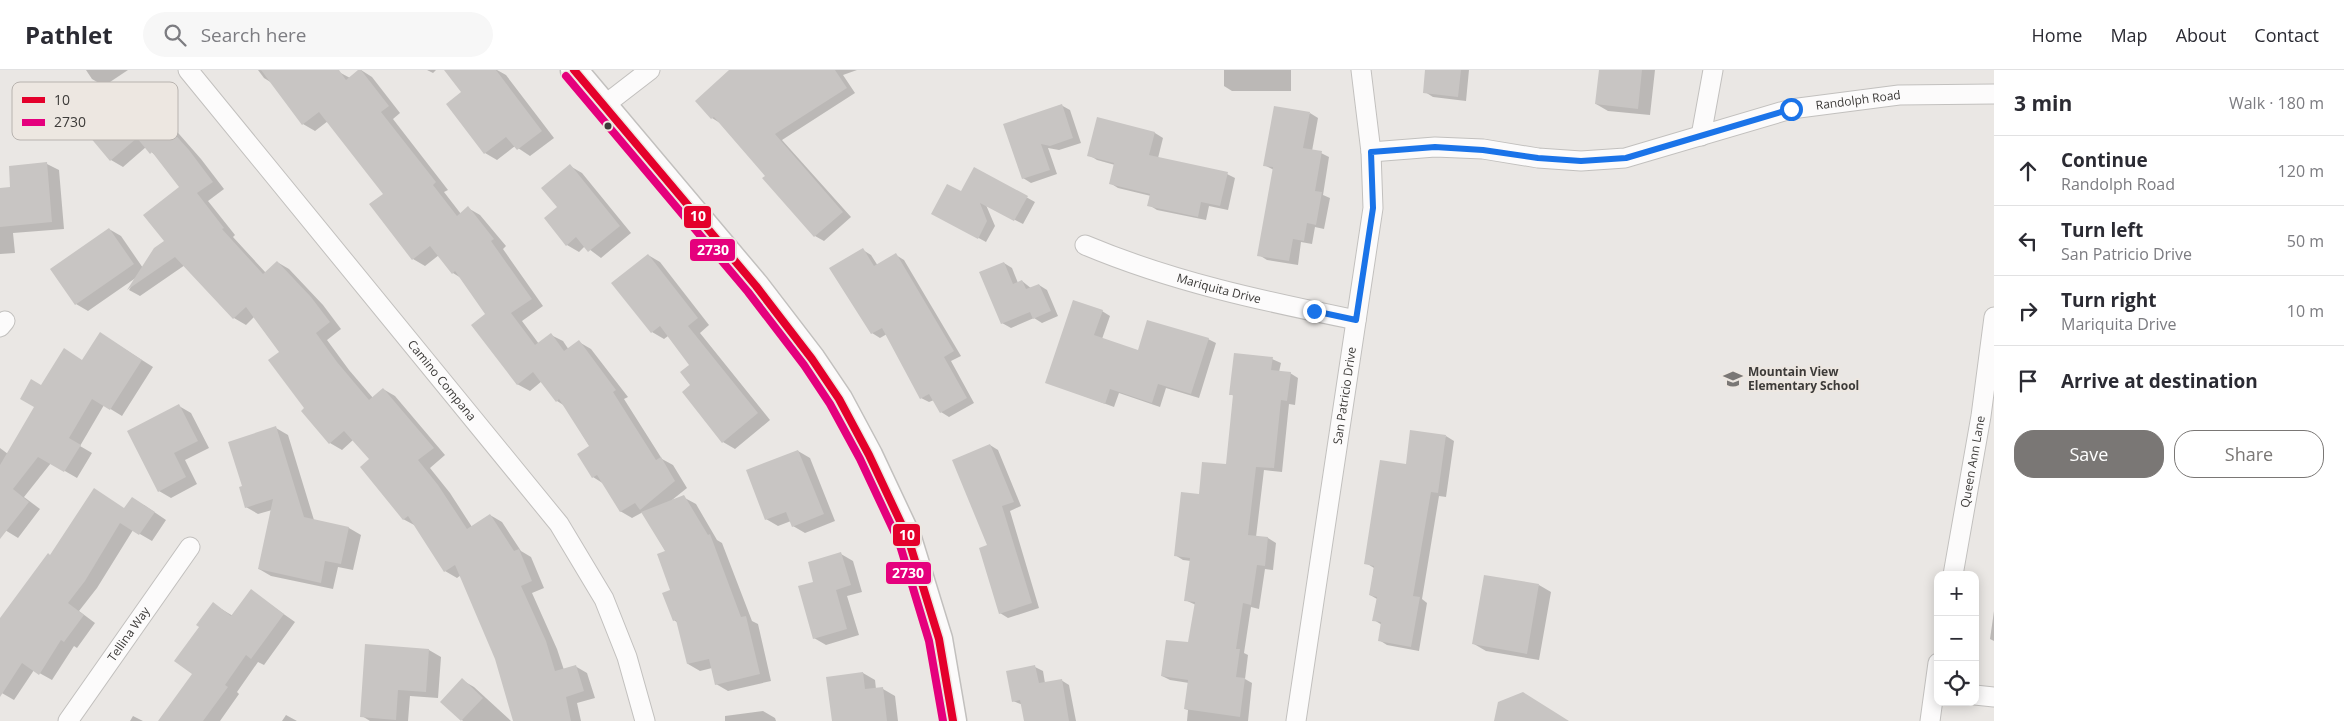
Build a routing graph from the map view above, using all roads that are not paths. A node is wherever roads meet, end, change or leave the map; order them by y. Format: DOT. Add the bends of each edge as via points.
graph roads {
  1 [pos="188,70"];
  2 [pos="574,70"];
  3 [pos="650,70"];
  4 [pos="1361,70"];
  5 [pos="1713,70"];
  6 [pos="1994,94"];
  7 [pos="602,106"];
  8 [pos="1701,136"];
  9 [pos="1371,152"];
  10 [pos="1085,245"];
  11 [pos="1994,318"];
  12 [pos="1356,320"];
  13 [pos="1987,416"];
  14 [pos="190,547"];
  15 [pos="1954,571"];
  16 [pos="1979,695"];
  17 [pos="1994,697"];
  18 [pos="1934,700"];
  19 [pos="68,721"];
  20 [pos="645,721"];
  21 [pos="953,721"];
  22 [pos="1296,721"];
  23 [pos="1930,721"];
  1 -- 20 [label="street, Camino Compana" via="559,524 604,598 627,657"];
  2 -- 7 [label="main road"];
  3 -- 7 [label="street"];
  4 -- 9 [label="street, San Patricio Drive"];
  5 -- 8 [label="street"];
  6 -- 8 [label="street, Randolph Road" via="1899,95 1791,109"];
  7 -- 21 [label="main road" via="756,286 839,399 908,538 939,639"];
  8 -- 9 [label="street, Randolph Road" via="1626,158 1581,161 1435,147"];
  9 -- 12 [label="street, San Patricio Drive" via="1373,208"];
  10 -- 12 [label="street, Mariquita Drive" via="1132,265 1212,289"];
  11 -- 13 [label="street, Queen Ann Lane"];
  12 -- 22 [label="street, San Patricio Drive"];
  13 -- 15 [label="street, Queen Ann Lane"];
  14 -- 19 [label="street, Tellina Way"];
  16 -- 17 [label="street"];
  18 -- 23 [label="street"];
}
